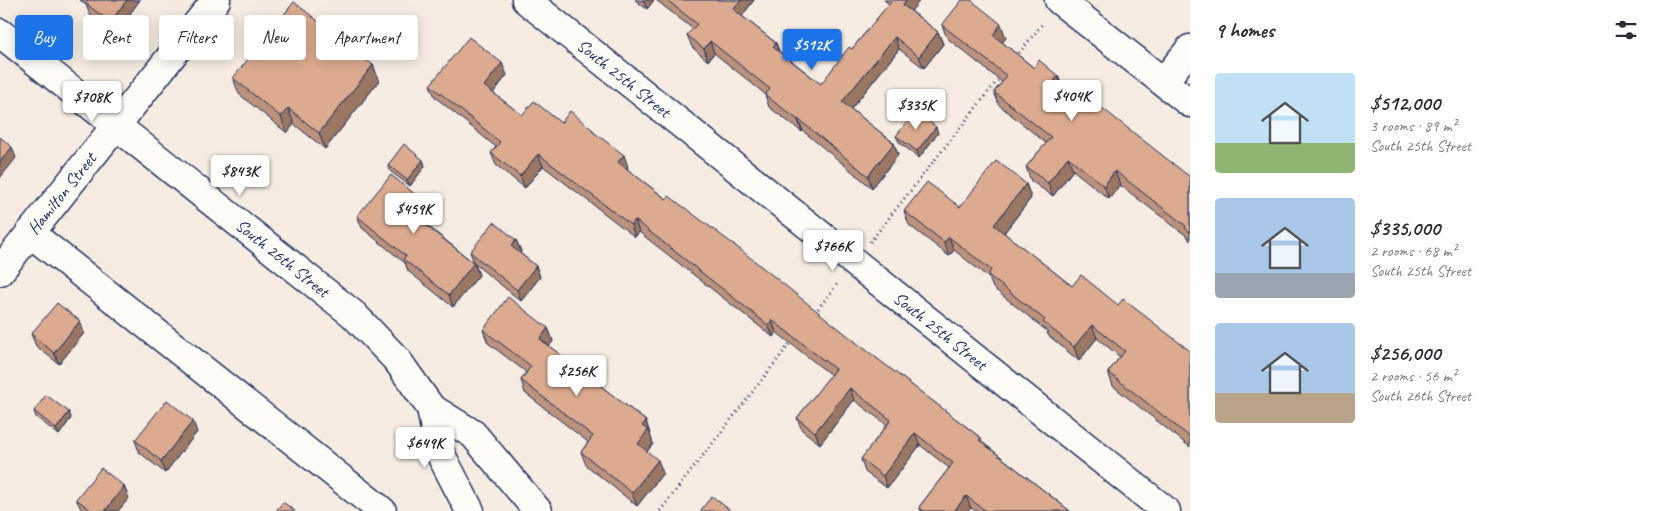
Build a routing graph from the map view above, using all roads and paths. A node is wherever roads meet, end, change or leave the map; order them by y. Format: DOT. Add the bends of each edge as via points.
graph roads {
  1 [pos="216,0"];
  2 [pos="526,0"];
  3 [pos="1059,0"];
  4 [pos="0,33"];
  5 [pos="1190,49"];
  6 [pos="1163,82"];
  7 [pos="1190,103"];
  8 [pos="116,126"];
  9 [pos="30,233"];
  10 [pos="0,271"];
  11 [pos="431,408"];
  12 [pos="382,511"];
  13 [pos="470,511"];
  14 [pos="538,511"];
  15 [pos="1166,511"];
  1 -- 8 [label="street, Hamilton Street"];
  2 -- 15 [label="street, South 25th Street"];
  3 -- 6 [label="street"];
  4 -- 8 [label="street, South 26th Street"];
  5 -- 6 [label="street"];
  6 -- 7 [label="street"];
  8 -- 9 [label="street, Hamilton Street"];
  8 -- 11 [label="street, South 26th Street" via="354,315 397,360"];
  9 -- 10 [label="street, Hamilton Street"];
  9 -- 12 [label="street"];
  11 -- 13 [label="street, South 26th Street" via="439,451"];
  11 -- 14 [label="street, South 26th Street" via="473,434"];
}
